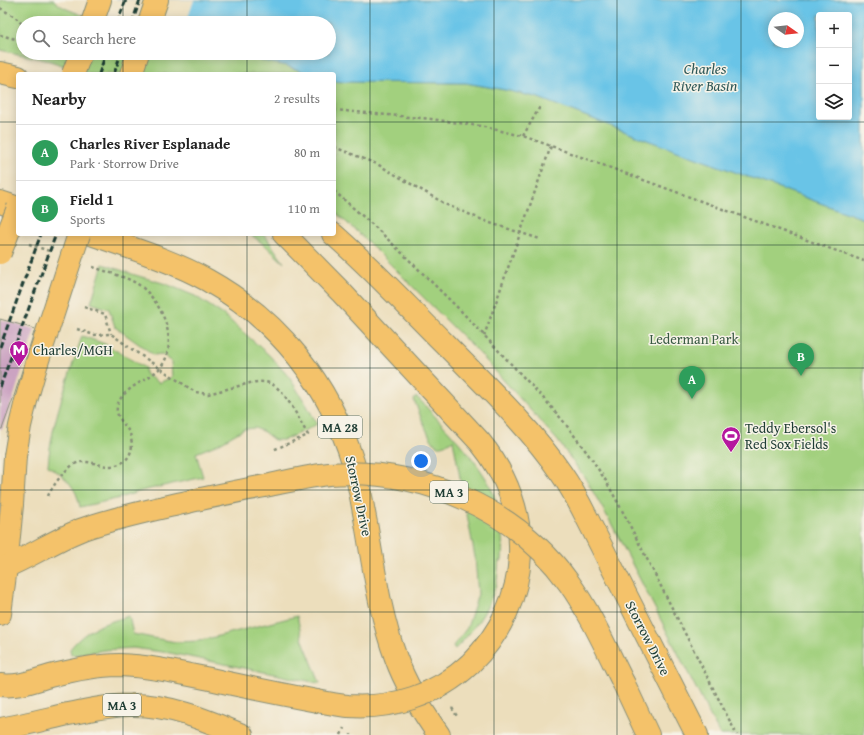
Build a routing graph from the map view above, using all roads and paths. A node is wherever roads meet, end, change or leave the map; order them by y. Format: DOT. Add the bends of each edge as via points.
graph roads {
  1 [pos="100,0"];
  2 [pos="157,0"];
  3 [pos="0,8"];
  4 [pos="94,16"];
  5 [pos="151,16"];
  6 [pos="16,18"];
  7 [pos="0,35"];
  8 [pos="16,39"];
  9 [pos="78,60"];
  10 [pos="136,60"];
  11 [pos="74,72"];
  12 [pos="132,72"];
  13 [pos="0,73"];
  14 [pos="16,77"];
  15 [pos="541,105"];
  16 [pos="336,110"];
  17 [pos="523,136"];
  18 [pos="551,146"];
  19 [pos="336,148"];
  20 [pos="0,202"];
  21 [pos="16,207"];
  22 [pos="16,213"];
  23 [pos="520,232"];
  24 [pos="78,236"];
  25 [pos="97,236"];
  26 [pos="286,236"];
  27 [pos="335,236"];
  28 [pos="540,239"];
  29 [pos="28,244"];
  30 [pos="50,252"];
  31 [pos="0,253"];
  32 [pos="864,261"];
  33 [pos="93,267"];
  34 [pos="84,307"];
  35 [pos="77,329"];
  36 [pos="111,334"];
  37 [pos="484,336"];
  38 [pos="159,368"];
  39 [pos="273,450"];
  40 [pos="48,496"];
  41 [pos="3,568"];
  42 [pos="0,614"];
  43 [pos="0,685"];
  44 [pos="345,728"];
  45 [pos="0,729"];
  46 [pos="242,735"];
  47 [pos="341,735"];
  48 [pos="439,735"];
  49 [pos="648,735"];
  50 [pos="697,735"];
  1 -- 4 [label="main road"];
  2 -- 5 [label="main road"];
  3 -- 6 [label="path"];
  7 -- 8 [label="path"];
  9 -- 11 [label="main road, bridge"];
  10 -- 12 [label="main road"];
  13 -- 14 [label="main road"];
  15 -- 17 [label="path"];
  16 -- 17 [label="path" via="431,119 480,126"];
  17 -- 18 [label="path"];
  18 -- 23 [label="path"];
  18 -- 32 [label="path"];
  19 -- 23 [label="path" via="377,164 447,205"];
  20 -- 21 [label="main road"];
  22 -- 31 [label="main road, bridge"];
  23 -- 28 [label="path"];
  23 -- 37 [label="path"];
  24 -- 41 [label="main road, bridge" via="36,366 20,426"];
  25 -- 48 [label="main road, Storrow Drive / MA 28" via="182,267 207,279 270,325 310,371 338,422 353,464 379,597 396,659 417,702"];
  26 -- 43 [label="main road, bridge" via="472,433 491,456 505,481 517,516 519,571 513,596 485,648 458,675 440,686 408,700 384,705 359,706 317,702 133,666 90,667 23,684"];
  27 -- 50 [label="main road, Storrow Drive" via="505,405 562,474"];
  29 -- 30 [label="path"];
  33 -- 38 [label="path" via="129,280 145,290 154,300 163,316 169,343 165,360"];
  34 -- 36 [label="path" via="105,314"];
  35 -- 36 [label="path" via="94,335"];
  36 -- 38 [label="path"];
  38 -- 39 [label="path" via="194,392 202,394 256,382 269,383 276,387 282,392 308,435"];
  38 -- 40 [label="path" via="136,384 118,405 118,412 131,438 132,449 128,457 114,466 84,461 75,463 59,479"];
  41 -- 42 [label="main road"];
  41 -- 49 [label="main road, MA 3, bridge" via="82,529 118,518 308,477 341,474 376,475 420,483 453,494 507,522 553,563 585,608"];
  44 -- 47 [label="path"];
  45 -- 46 [label="main road, MA 3" via="87,710 132,705 174,711"];
}
